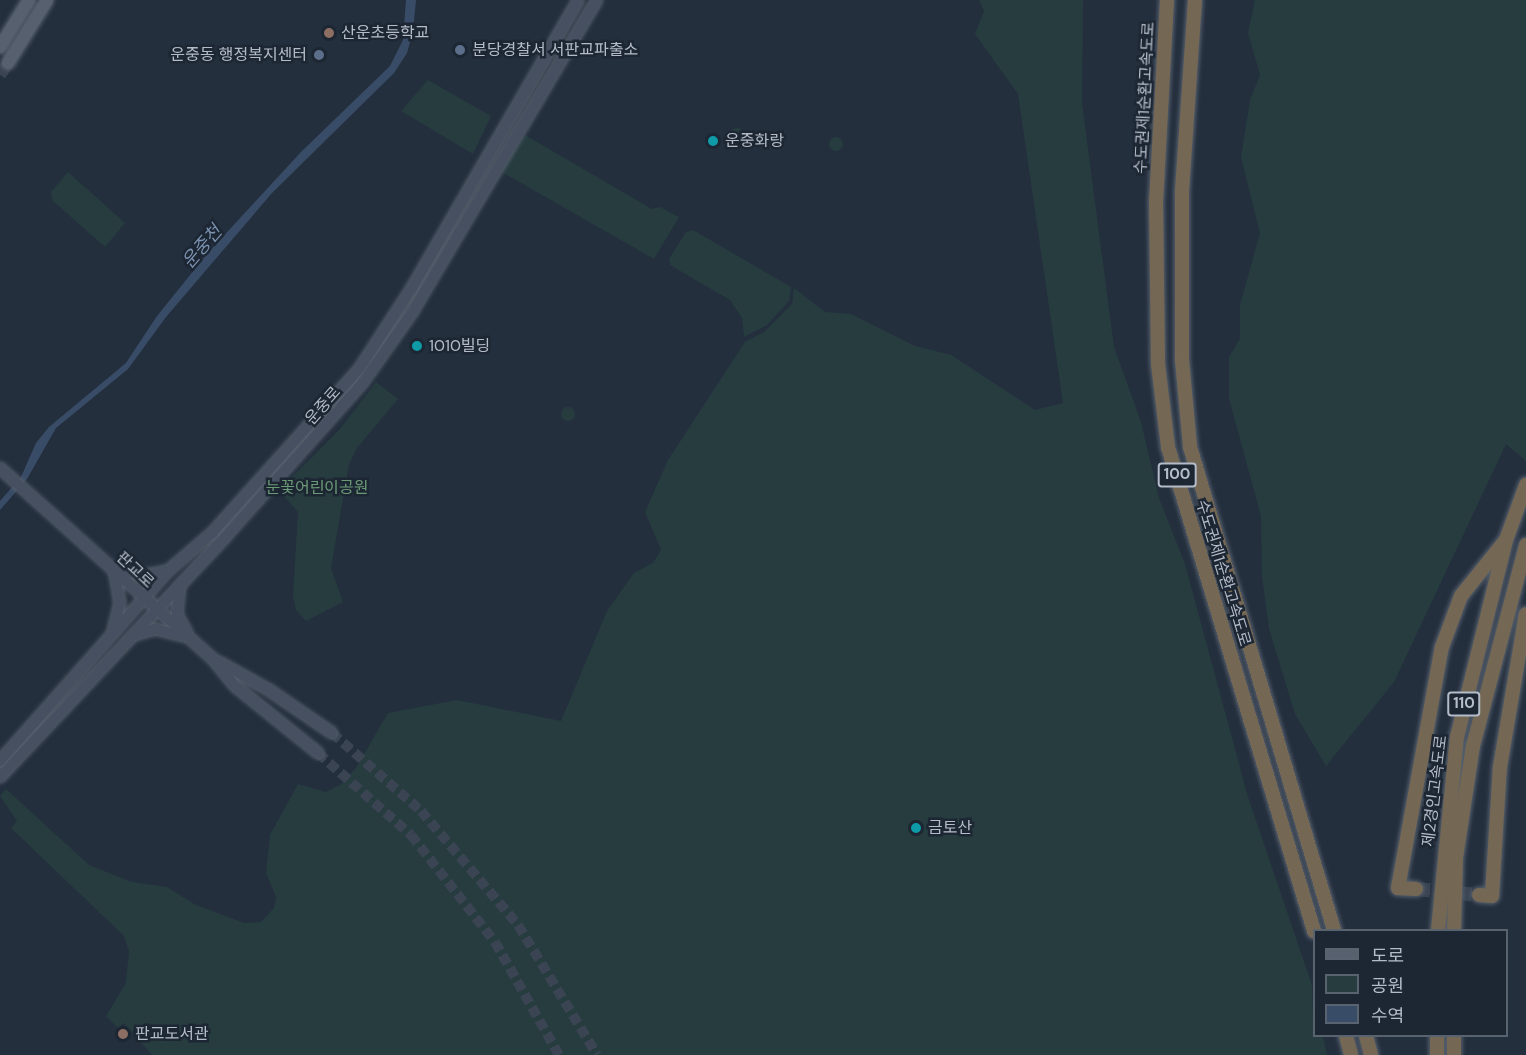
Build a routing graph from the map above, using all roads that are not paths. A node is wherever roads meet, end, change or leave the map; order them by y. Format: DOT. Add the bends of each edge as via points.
graph roads {
  1 [pos="29,0"];
  2 [pos="47,0"];
  3 [pos="578,0"];
  4 [pos="597,0"];
  5 [pos="1167,0"];
  6 [pos="1195,0"];
  7 [pos="0,47"];
  8 [pos="8,63"];
  9 [pos="0,468"];
  10 [pos="1526,485"];
  11 [pos="1506,540"];
  12 [pos="1526,545"];
  13 [pos="114,570"];
  14 [pos="168,571"];
  15 [pos="181,583"];
  16 [pos="144,598"];
  17 [pos="156,609"];
  18 [pos="1526,614"];
  19 [pos="112,634"];
  20 [pos="189,638"];
  21 [pos="126,642"];
  22 [pos="213,659"];
  23 [pos="332,734"];
  24 [pos="318,753"];
  25 [pos="0,761"];
  26 [pos="0,777"];
  27 [pos="1416,890"];
  28 [pos="1486,896"];
  29 [pos="1313,929"];
  30 [pos="1335,929"];
  31 [pos="1438,929"];
  32 [pos="1454,929"];
  33 [pos="1347,1037"];
  34 [pos="1366,1037"];
  35 [pos="1437,1037"];
  36 [pos="1454,1037"];
  37 [pos="1352,1055"];
  38 [pos="1371,1055"];
  39 [pos="1437,1055"];
  40 [pos="1454,1055"];
  1 -- 7 [label="main road"];
  2 -- 8 [label="main road"];
  3 -- 14 [label="main road, 운중로" via="412,288 360,368 213,532"];
  4 -- 15 [label="main road, 운중로" via="419,301 363,382"];
  5 -- 29 [label="highway, 수도권제1순환고속도로 / 100" via="1156,211 1158,364 1168,447"];
  6 -- 30 [label="highway, 수도권제1순환고속도로 / 100" via="1182,216 1182,360 1190,447"];
  9 -- 13 [label="main road, 판교로"];
  10 -- 11 [label="highway, 제2경인고속도로 / 110"];
  11 -- 27 [label="highway" via="1461,596 1442,647 1398,888"];
  11 -- 31 [label="highway, 제2경인고속도로 / 110" via="1457,737"];
  12 -- 32 [label="highway, 제2경인고속도로 / 110" via="1473,746 1456,858"];
  13 -- 14 [label="main road" via="147,575"];
  13 -- 16 [label="main road, 판교로"];
  13 -- 19 [label="main road" via="120,603"];
  14 -- 16 [label="main road, 운중로"];
  15 -- 17 [label="main road, 운중로"];
  15 -- 20 [label="main road" via="177,614"];
  16 -- 17 [label="main road, 판교로"];
  16 -- 19 [label="main road, 운중로"];
  17 -- 20 [label="main road, 판교로"];
  17 -- 21 [label="main road, 운중로"];
  18 -- 28 [label="highway" via="1500,767"];
  19 -- 25 [label="main road, 운중로"];
  20 -- 21 [label="main road" via="155,629 138,633"];
  20 -- 22 [label="main road, 판교로"];
  21 -- 26 [label="main road, 운중로"];
  22 -- 23 [label="main road, 판교로" via="269,690"];
  22 -- 24 [label="main road, 판교로" via="235,686"];
  33 -- 37 [label="highway"];
  34 -- 38 [label="highway"];
  35 -- 39 [label="highway"];
  36 -- 40 [label="highway"];
}
